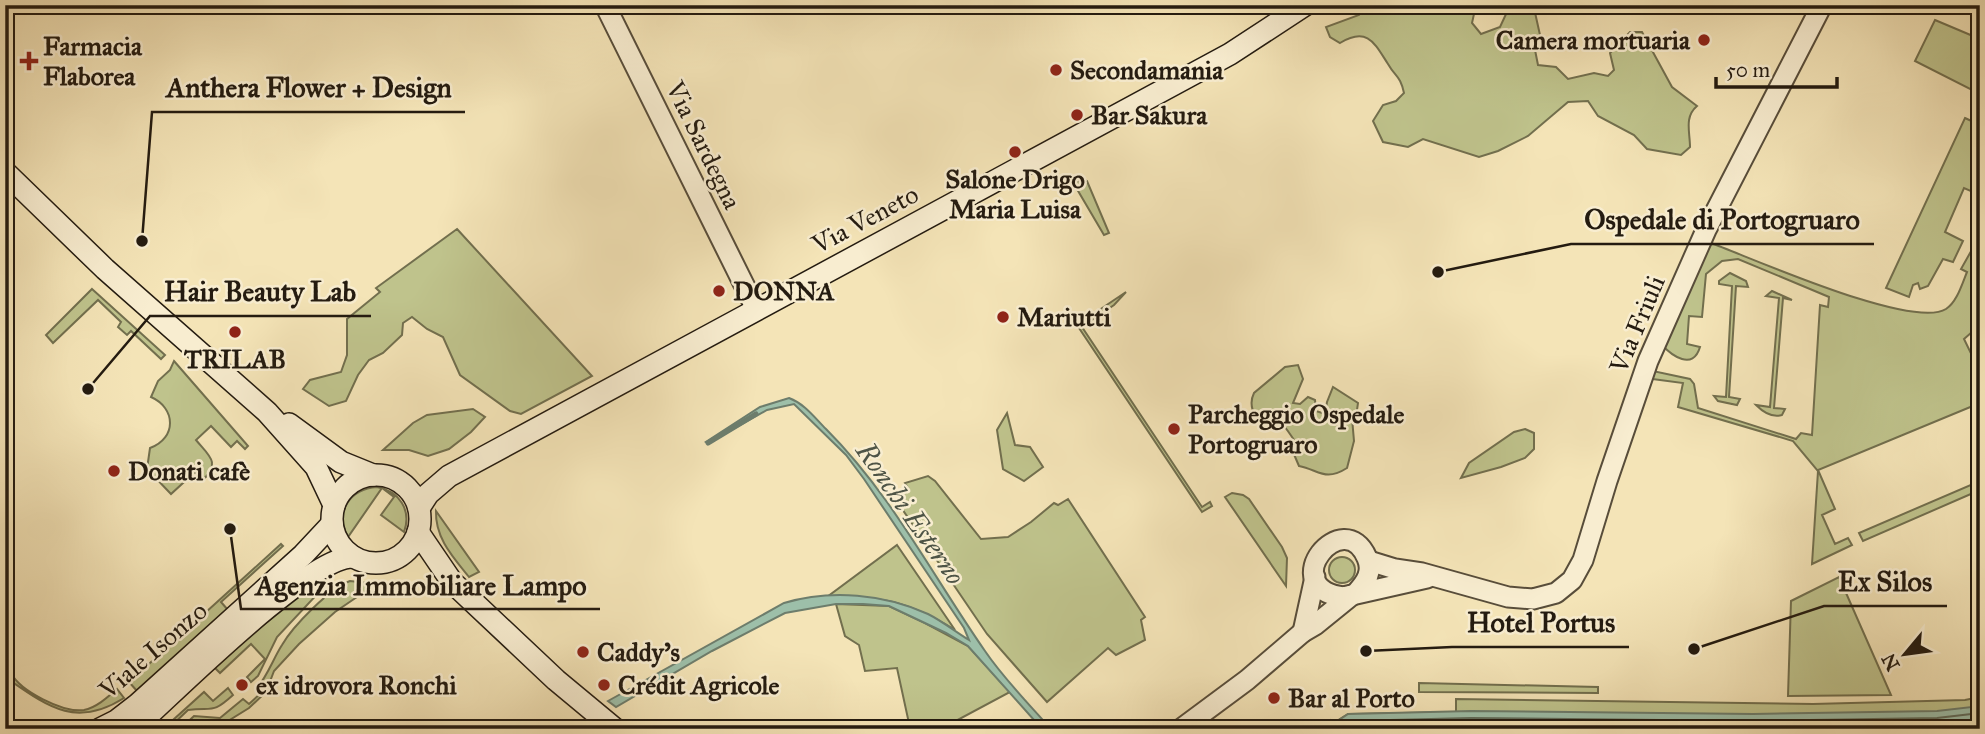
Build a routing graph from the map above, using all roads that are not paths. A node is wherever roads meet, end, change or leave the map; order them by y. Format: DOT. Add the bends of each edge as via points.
graph roads {
  1 [pos="605,5"];
  2 [pos="1305,5"];
  3 [pos="1822,5"];
  4 [pos="5,156"];
  5 [pos="5,172"];
  6 [pos="38,205"];
  7 [pos="756,309"];
  8 [pos="267,412"];
  9 [pos="373,475"];
  10 [pos="449,476"];
  11 [pos="396,480"];
  12 [pos="419,508"];
  13 [pos="333,515"];
  14 [pos="418,532"];
  15 [pos="354,557"];
  16 [pos="397,558"];
  17 [pos="1369,561"];
  18 [pos="1315,577"];
  19 [pos="1431,577"];
  20 [pos="452,582"];
  21 [pos="1354,594"];
  22 [pos="1303,632"];
  23 [pos="610,726"];
  24 [pos="100,729"];
  25 [pos="133,729"];
  26 [pos="1181,729"];
  1 -- 7 [label="street, Via Sardegna"];
  2 -- 7 [label="main road, Via Veneto" via="1230,54"];
  3 -- 19 [label="street, Via Friuli" via="1706,230 1648,361 1583,560 1572,580 1556,593 1533,599"];
  4 -- 6 [label="main road"];
  5 -- 6 [label="main road"];
  6 -- 8 [label="main road"];
  7 -- 10 [label="main road, Via Veneto"];
  8 -- 9 [label="main road" via="341,462"];
  8 -- 13 [label="main road" via="316,467"];
  9 -- 11 [label="main road"];
  9 -- 13 [label="main road" via="349,484"];
  10 -- 11 [label="main road, Via Veneto"];
  10 -- 12 [label="main road, Via Veneto"];
  11 -- 12 [label="main road" via="414,496"];
  12 -- 14 [label="main road"];
  13 -- 15 [label="main road" via="341,546"];
  13 -- 24 [label="main road, Viale Isonzo" via="310,548 156,687"];
  14 -- 16 [label="main road" via="408,550"];
  14 -- 20 [label="main road"];
  15 -- 16 [label="main road" via="375,563"];
  15 -- 25 [label="main road, Viale Isonzo" via="346,556 316,570 288,591"];
  16 -- 20 [label="main road"];
  17 -- 18 [label="street" via="1354,544 1335,541 1316,556"];
  17 -- 19 [label="street"];
  17 -- 21 [label="street" via="1367,581"];
  18 -- 21 [label="street" via="1325,592 1343,597"];
  18 -- 22 [label="street"];
  19 -- 21 [label="street"];
  20 -- 23 [label="main road"];
  21 -- 22 [label="street"];
  22 -- 26 [label="street"];
}
